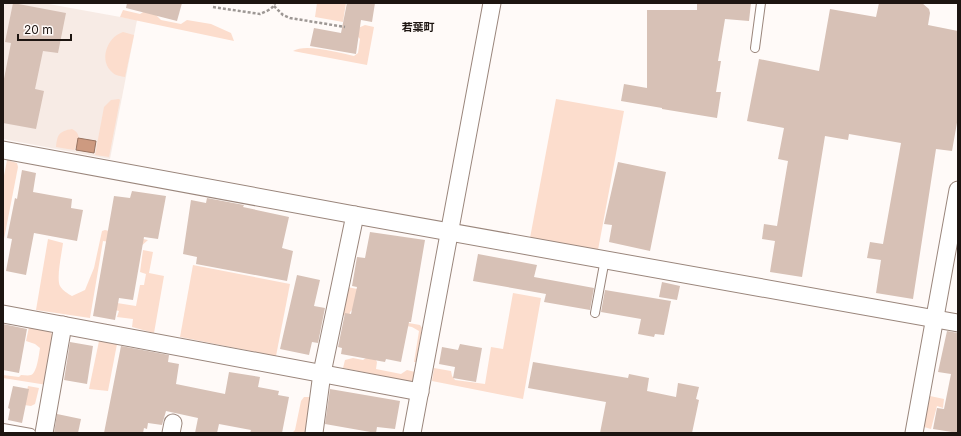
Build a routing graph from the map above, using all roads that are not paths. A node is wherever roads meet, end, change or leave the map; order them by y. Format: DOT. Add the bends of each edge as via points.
graph roads {
  1 [pos="492,3"];
  2 [pos="761,3"];
  3 [pos="755,48"];
  4 [pos="3,150"];
  5 [pos="958,190"];
  6 [pos="355,215"];
  7 [pos="449,231"];
  8 [pos="606,259"];
  9 [pos="595,313"];
  10 [pos="3,314"];
  11 [pos="935,319"];
  12 [pos="958,323"];
  13 [pos="63,324"];
  14 [pos="322,373"];
  15 [pos="420,392"];
  16 [pos="3,428"];
  17 [pos="31,433"];
  18 [pos="44,433"];
  19 [pos="314,433"];
  20 [pos="412,433"];
  21 [pos="914,433"];
  1 -- 7 [label="street"];
  2 -- 3 [label="lane"];
  4 -- 6 [label="street"];
  5 -- 11 [label="street"];
  6 -- 7 [label="street"];
  6 -- 14 [label="street"];
  7 -- 8 [label="street"];
  7 -- 15 [label="street"];
  8 -- 9 [label="lane"];
  8 -- 11 [label="street"];
  10 -- 13 [label="street"];
  11 -- 12 [label="street"];
  11 -- 21 [label="street"];
  13 -- 14 [label="street"];
  13 -- 18 [label="street"];
  14 -- 15 [label="street"];
  14 -- 19 [label="street"];
  15 -- 20 [label="street"];
  16 -- 17 [label="lane"];
}
